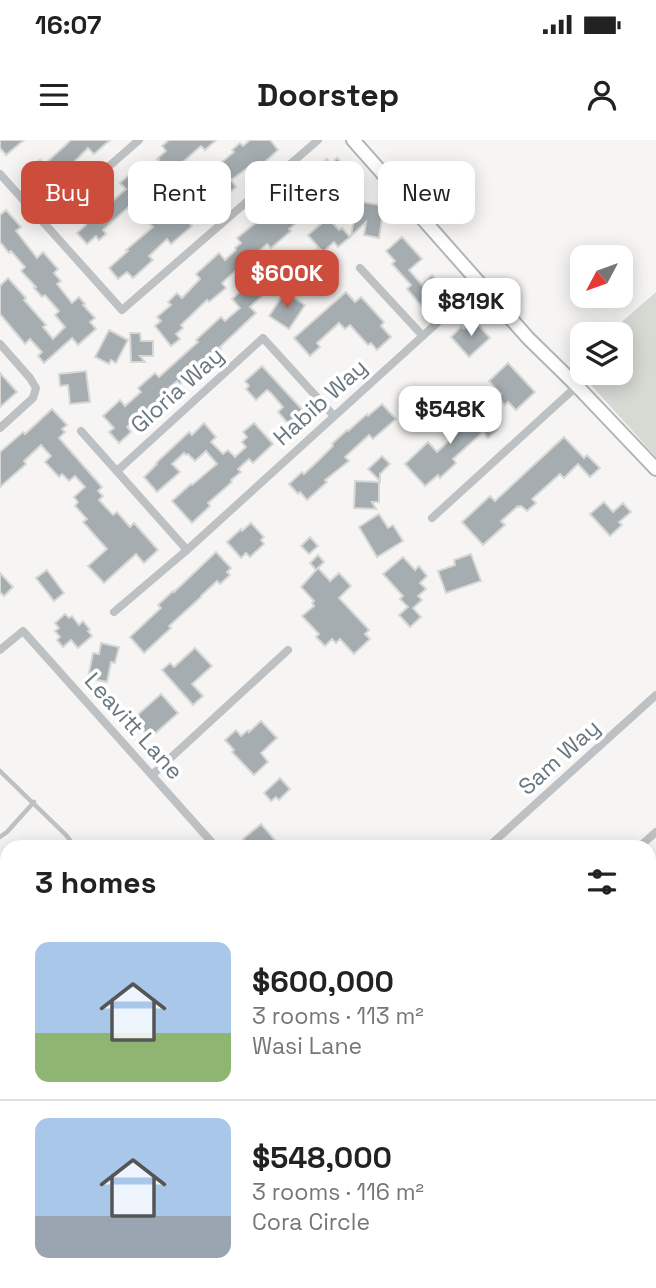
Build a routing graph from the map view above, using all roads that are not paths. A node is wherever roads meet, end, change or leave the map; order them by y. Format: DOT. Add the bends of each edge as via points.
graph roads {
  1 [pos="139,140"];
  2 [pos="318,140"];
  3 [pos="353,140"];
  4 [pos="114,162"];
  5 [pos="0,174"];
  6 [pos="21,197"];
  7 [pos="45,224"];
  8 [pos="360,268"];
  9 [pos="480,284"];
  10 [pos="422,335"];
  11 [pos="0,344"];
  12 [pos="577,386"];
  13 [pos="334,416"];
  14 [pos="0,428"];
  15 [pos="81,431"];
  16 [pos="656,469"];
  17 [pos="117,471"];
  18 [pos="432,517"];
  19 [pos="187,550"];
  20 [pos="114,612"];
  21 [pos="0,650"];
  22 [pos="288,650"];
  23 [pos="656,695"];
  24 [pos="0,771"];
  25 [pos="152,775"];
  26 [pos="34,802"];
  27 [pos="0,837"];
  28 [pos="70,840"];
  29 [pos="210,840"];
  30 [pos="496,840"];
  1 -- 4 [label="street"];
  2 -- 7 [label="street" via="122,310"];
  3 -- 9 [label="main road"];
  5 -- 6 [label="street"];
  8 -- 10 [label="street"];
  9 -- 10 [label="street, Habib Way"];
  9 -- 12 [label="main road"];
  10 -- 13 [label="street, Habib Way"];
  11 -- 14 [label="street" via="36,388 33,398"];
  12 -- 16 [label="main road"];
  12 -- 18 [label="street"];
  13 -- 17 [label="street, Gloria Way" via="263,338"];
  13 -- 19 [label="street, Habib Way"];
  15 -- 17 [label="street"];
  17 -- 19 [label="street"];
  19 -- 20 [label="street, Habib Way"];
  21 -- 25 [label="street, Leavitt Lane" via="23,631"];
  22 -- 25 [label="street"];
  23 -- 30 [label="street, Sam Way"];
  24 -- 26 [label="lane"];
  25 -- 29 [label="street, Leavitt Lane"];
  26 -- 27 [label="lane"];
  26 -- 28 [label="lane"];
}
